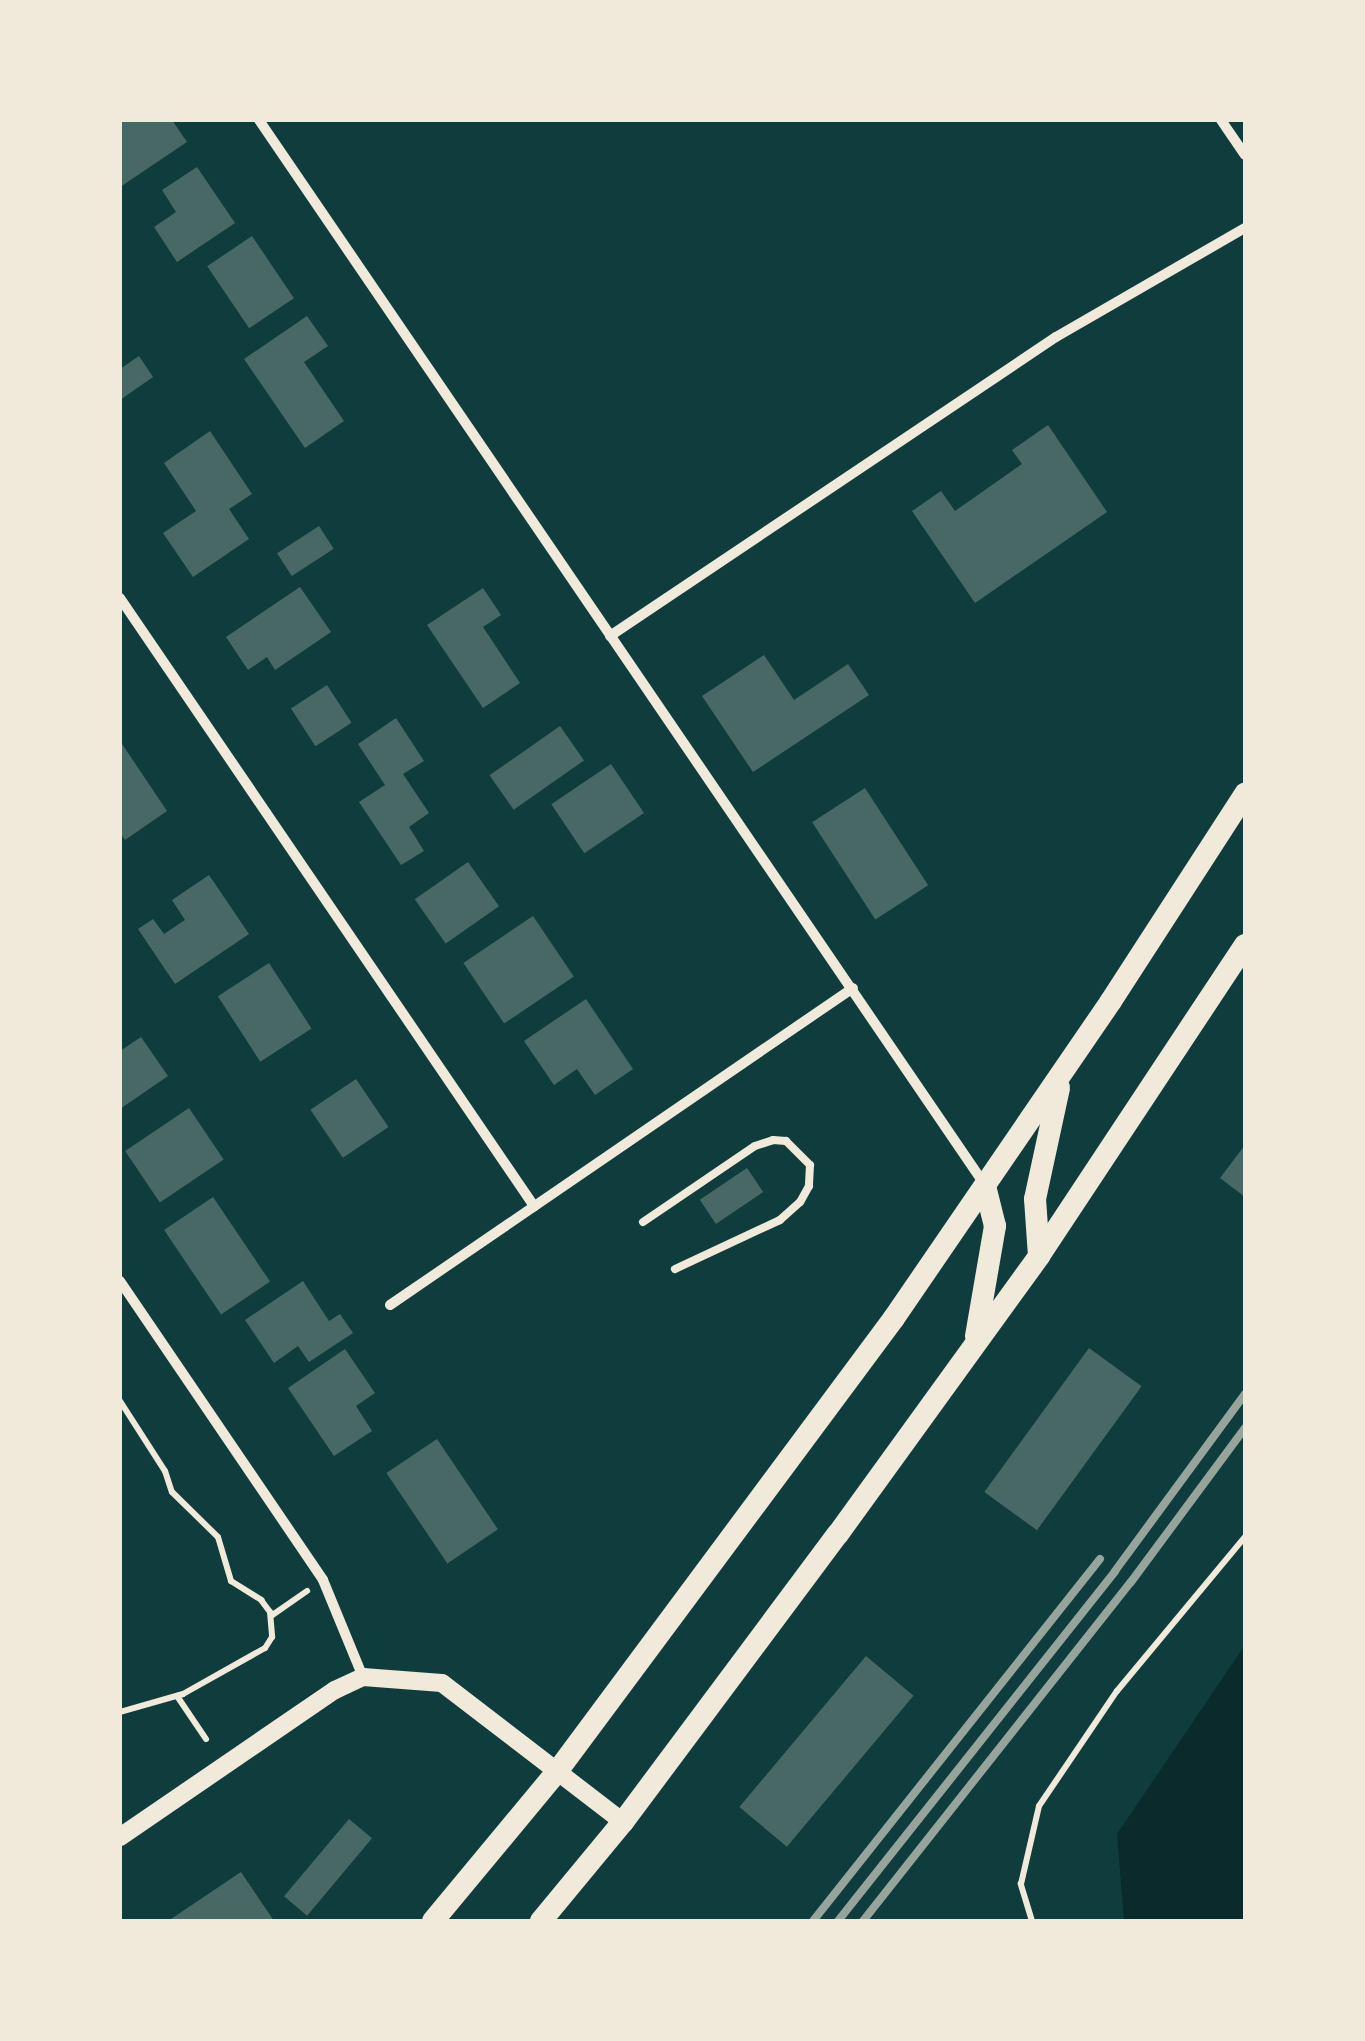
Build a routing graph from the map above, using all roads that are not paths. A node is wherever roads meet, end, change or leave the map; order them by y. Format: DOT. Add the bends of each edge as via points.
graph roads {
  1 [pos="259,120"];
  2 [pos="1222,120"];
  3 [pos="1245,154"];
  4 [pos="1245,228"];
  5 [pos="120,598"];
  6 [pos="610,636"];
  7 [pos="1245,794"];
  8 [pos="1245,945"];
  9 [pos="853,988"];
  10 [pos="1064,1070"];
  11 [pos="985,1186"];
  12 [pos="534,1206"];
  13 [pos="642,1222"];
  14 [pos="1039,1256"];
  15 [pos="675,1270"];
  16 [pos="120,1281"];
  17 [pos="390,1305"];
  18 [pos="975,1344"];
  19 [pos="363,1677"];
  20 [pos="556,1772"];
  21 [pos="623,1822"];
  22 [pos="120,1837"];
  23 [pos="433,1921"];
  24 [pos="540,1921"];
  1 -- 6 [label="street"];
  2 -- 3 [label="street"];
  4 -- 6 [label="street" via="1056,336"];
  5 -- 12 [label="street"];
  6 -- 9 [label="street"];
  7 -- 10 [label="main road"];
  8 -- 14 [label="main road"];
  9 -- 11 [label="street"];
  9 -- 12 [label="street"];
  10 -- 11 [label="main road"];
  10 -- 14 [label="main road" via="1040,1161"];
  11 -- 18 [label="main road" via="994,1226"];
  11 -- 20 [label="main road" via="792,1459"];
  12 -- 17 [label="street"];
  13 -- 15 [label="lane" via="772,1140 786,1141 810,1165 809,1186 780,1220"];
  14 -- 18 [label="main road"];
  16 -- 19 [label="street" via="323,1580"];
  18 -- 21 [label="main road"];
  19 -- 20 [label="street" via="442,1683"];
  19 -- 22 [label="street"];
  20 -- 21 [label="street"];
  20 -- 23 [label="main road"];
  21 -- 24 [label="main road"];
}
